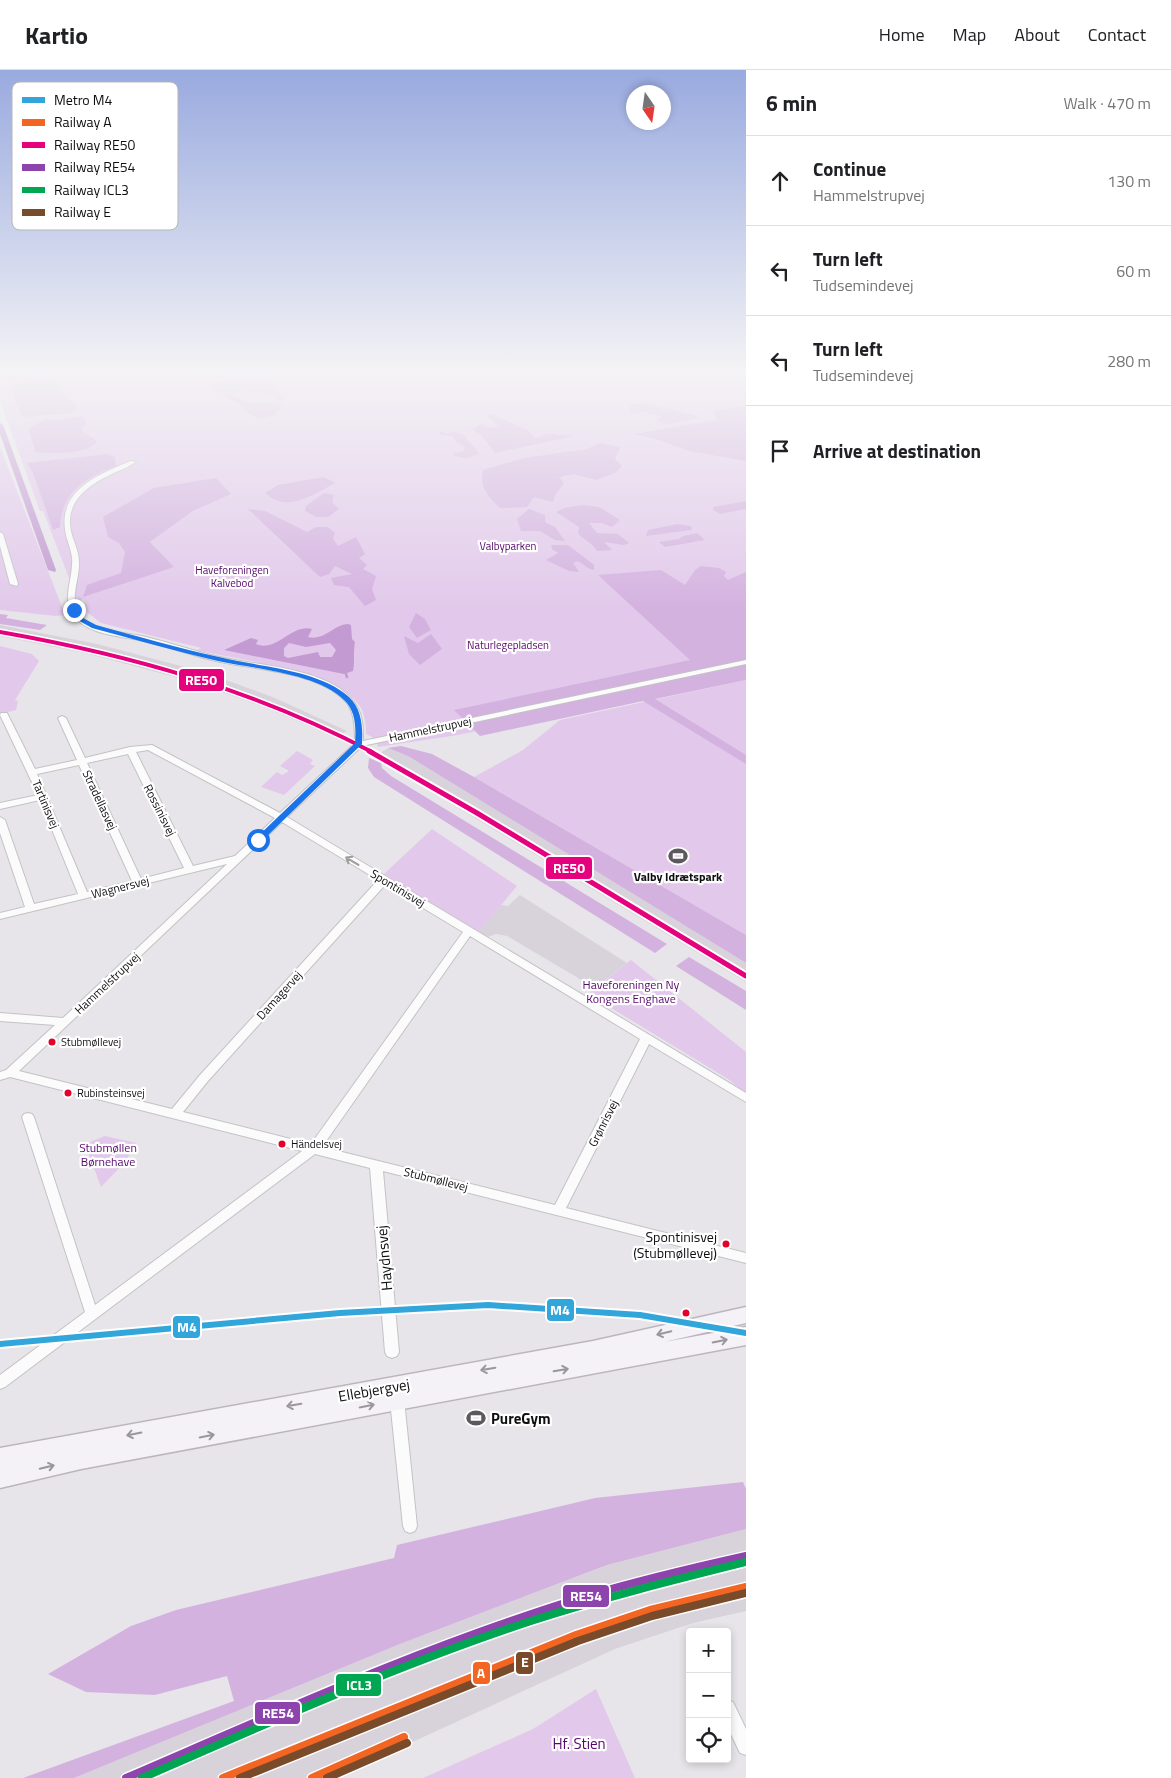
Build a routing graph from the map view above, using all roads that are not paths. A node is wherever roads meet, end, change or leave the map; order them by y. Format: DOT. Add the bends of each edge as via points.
graph roads {
  1 [pos="133,462"];
  2 [pos="0,534"];
  3 [pos="14,584"];
  4 [pos="746,662"];
  5 [pos="4,715"];
  6 [pos="62,718"];
  7 [pos="358,744"];
  8 [pos="130,750"];
  9 [pos="82,760"];
  10 [pos="32,772"];
  11 [pos="43,797"];
  12 [pos="0,806"];
  13 [pos="282,818"];
  14 [pos="0,820"];
  15 [pos="239,858"];
  16 [pos="190,870"];
  17 [pos="384,880"];
  18 [pos="138,882"];
  19 [pos="84,896"];
  20 [pos="31,908"];
  21 [pos="0,916"];
  22 [pos="469,931"];
  23 [pos="0,1017"];
  24 [pos="66,1022"];
  25 [pos="647,1037"];
  26 [pos="5,1074"];
  27 [pos="746,1098"];
  28 [pos="176,1114"];
  29 [pos="28,1117"];
  30 [pos="315,1148"];
  31 [pos="376,1164"];
  32 [pos="559,1210"];
  33 [pos="746,1258"];
  34 [pos="92,1315"];
  35 [pos="746,1315"];
  36 [pos="746,1336"];
  37 [pos="392,1352"];
  38 [pos="0,1383"];
  39 [pos="397,1400"];
  40 [pos="0,1458"];
  41 [pos="0,1478"];
  42 [pos="410,1526"];
  43 [pos="731,1716"];
  44 [pos="746,1746"];
  1 -- 7 [label="street" via="89,484 69,505 64,520 75,553 73,602 78,618 120,634 296,675 325,685 348,700 356,714"];
  2 -- 3 [label="street"];
  4 -- 7 [label="street, Hammelstrupvej"];
  5 -- 10 [label="street, Tartinisvej"];
  6 -- 9 [label="street, Stradellasvej"];
  7 -- 13 [label="street, Hammelstrupvej"];
  8 -- 9 [label="street, Spontinisvej"];
  8 -- 13 [label="street, Spontinisvej" via="149,747"];
  8 -- 16 [label="street, Rossinisvej"];
  9 -- 10 [label="street, Spontinisvej"];
  9 -- 18 [label="street, Stradellasvej"];
  10 -- 11 [label="street, Tartinisvej"];
  11 -- 12 [label="street"];
  11 -- 19 [label="street, Tartinisvej"];
  13 -- 15 [label="street, Hammelstrupvej"];
  17 -- 13 [label="street, Spontinisvej, one-way"];
  14 -- 20 [label="street"];
  15 -- 16 [label="street, Wagnersvej"];
  15 -- 24 [label="street, Hammelstrupvej"];
  16 -- 18 [label="street, Wagnersvej"];
  17 -- 22 [label="street, Spontinisvej"];
  17 -- 28 [label="street, Damagervej" via="209,1072"];
  18 -- 19 [label="street, Wagnersvej"];
  19 -- 20 [label="street, Wagnersvej"];
  20 -- 21 [label="street, Wagnersvej"];
  22 -- 25 [label="street, Spontinisvej"];
  22 -- 30 [label="street"];
  23 -- 24 [label="street"];
  24 -- 26 [label="street, Hammelstrupvej"];
  25 -- 27 [label="street, Spontinisvej"];
  25 -- 32 [label="street, Grønrisvej"];
  26 -- 28 [label="street, Stubmøllevej"];
  28 -- 30 [label="street, Stubmøllevej"];
  29 -- 34 [label="street"];
  30 -- 31 [label="street, Stubmøllevej"];
  30 -- 34 [label="street"];
  31 -- 32 [label="street, Stubmøllevej"];
  31 -- 37 [label="street, Haydnsvej"];
  32 -- 33 [label="street, Stubmøllevej"];
  34 -- 38 [label="street"];
  35 -- 40 [label="main road, Ellebjergvej, one-way" via="593,1350"];
  39 -- 36 [label="main road, Ellebjergvej, one-way"];
  41 -- 39 [label="main road, Ellebjergvej, one-way" via="81,1459"];
  39 -- 42 [label="street"];
  43 -- 44 [label="street"];
}
